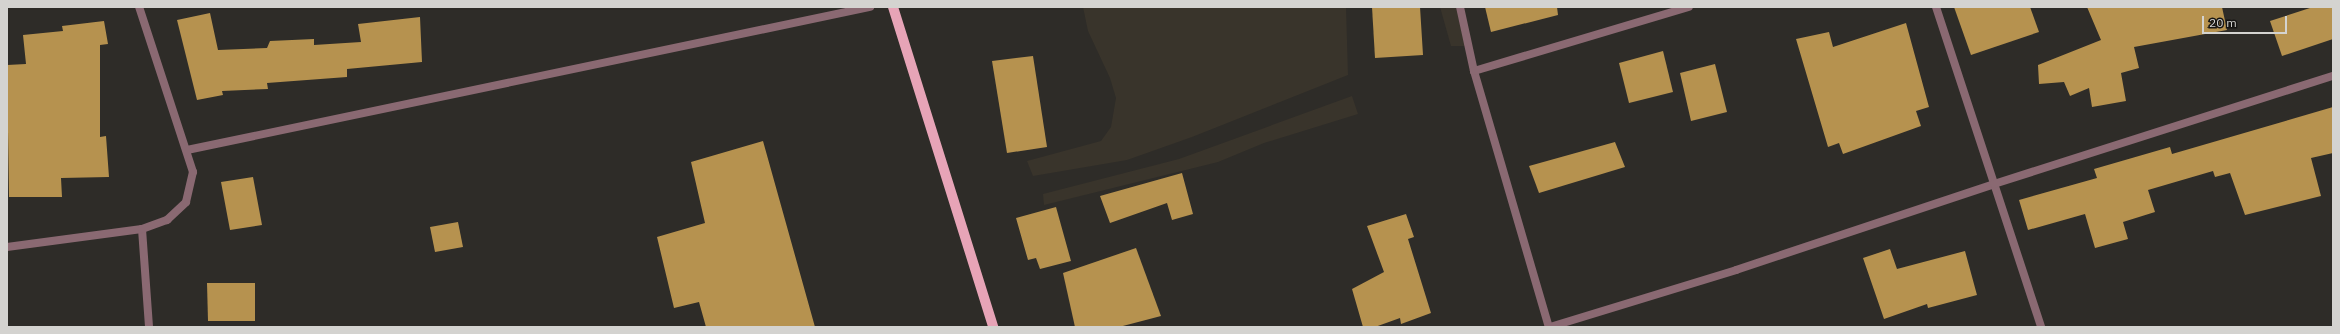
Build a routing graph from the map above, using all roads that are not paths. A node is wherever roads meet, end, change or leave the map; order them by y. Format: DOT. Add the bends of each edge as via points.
graph roads {
  1 [pos="139,7"];
  2 [pos="870,7"];
  3 [pos="893,7"];
  4 [pos="1460,7"];
  5 [pos="1689,7"];
  6 [pos="1936,7"];
  7 [pos="1474,70"];
  8 [pos="2333,76"];
  9 [pos="187,150"];
  10 [pos="1994,184"];
  11 [pos="142,229"];
  12 [pos="7,247"];
  13 [pos="149,327"];
  14 [pos="993,327"];
  15 [pos="1550,327"];
  16 [pos="2041,327"];
  1 -- 9 [label="street"];
  2 -- 9 [label="street"];
  3 -- 14 [label="main road"];
  4 -- 7 [label="street"];
  5 -- 7 [label="street"];
  6 -- 10 [label="street"];
  7 -- 15 [label="street"];
  8 -- 10 [label="street"];
  9 -- 11 [label="street" via="193,172 186,202 167,220"];
  10 -- 15 [label="street" via="1736,270"];
  10 -- 16 [label="street"];
  11 -- 12 [label="street"];
  11 -- 13 [label="street"];
}
